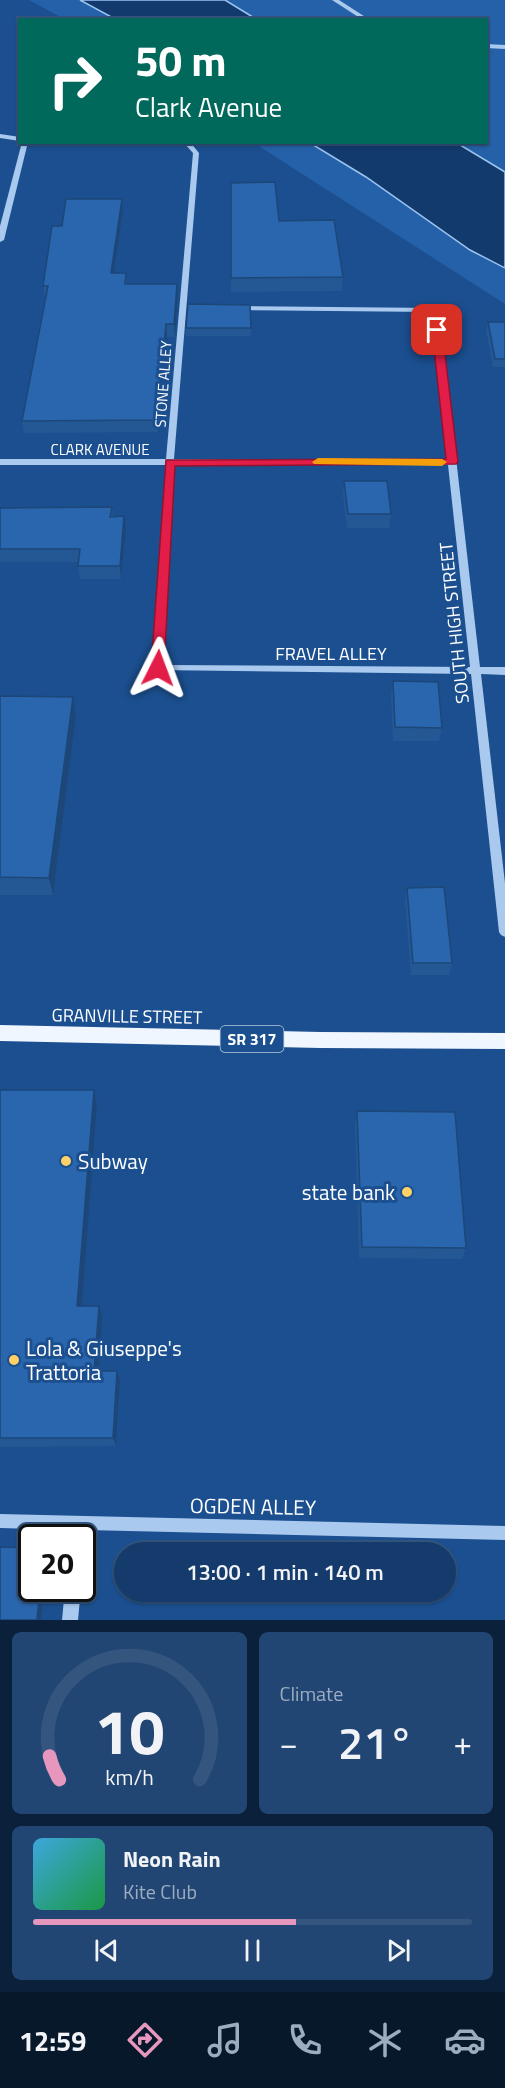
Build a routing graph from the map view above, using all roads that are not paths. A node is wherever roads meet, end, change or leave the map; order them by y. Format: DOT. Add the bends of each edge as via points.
graph roads {
  1 [pos="335,0"];
  2 [pos="365,18"];
  3 [pos="488,46"];
  4 [pos="505,47"];
  5 [pos="0,136"];
  6 [pos="18,139"];
  7 [pos="24,144"];
  8 [pos="188,144"];
  9 [pos="0,240"];
  10 [pos="182,308"];
  11 [pos="194,308"];
  12 [pos="228,308"];
  13 [pos="0,462"];
  14 [pos="170,462"];
  15 [pos="452,462"];
  16 [pos="158,668"];
  17 [pos="476,671"];
  18 [pos="505,671"];
  19 [pos="500,846"];
  20 [pos="505,932"];
  21 [pos="0,1033"];
  22 [pos="505,1041"];
  23 [pos="0,1521"];
  24 [pos="26,1524"];
  25 [pos="96,1530"];
  26 [pos="505,1533"];
  27 [pos="72,1602"];
  28 [pos="70,1620"];
  1 -- 2 [label="street"];
  3 -- 4 [label="street"];
  5 -- 6 [label="street"];
  7 -- 9 [label="street"];
  8 -- 10 [label="street, STONE ALLEY" via="196,153"];
  10 -- 11 [label="street"];
  10 -- 14 [label="street, STONE ALLEY"];
  12 -- 15 [label="street, SOUTH HIGH STREET" via="435,310"];
  13 -- 14 [label="street, CLARK AVENUE"];
  14 -- 15 [label="street, CLARK AVENUE"];
  14 -- 16 [label="street, STONE ALLEY"];
  15 -- 17 [label="street, SOUTH HIGH STREET"];
  16 -- 17 [label="street, FRAVEL ALLEY"];
  17 -- 18 [label="street, FRAVEL ALLEY"];
  17 -- 19 [label="street, SOUTH HIGH STREET"];
  19 -- 20 [label="street, SOUTH HIGH STREET"];
  21 -- 22 [label="main road, GRANVILLE STREET / SR 317"];
  23 -- 24 [label="street, OGDEN ALLEY"];
  25 -- 26 [label="street, OGDEN ALLEY"];
  27 -- 28 [label="street"];
}
